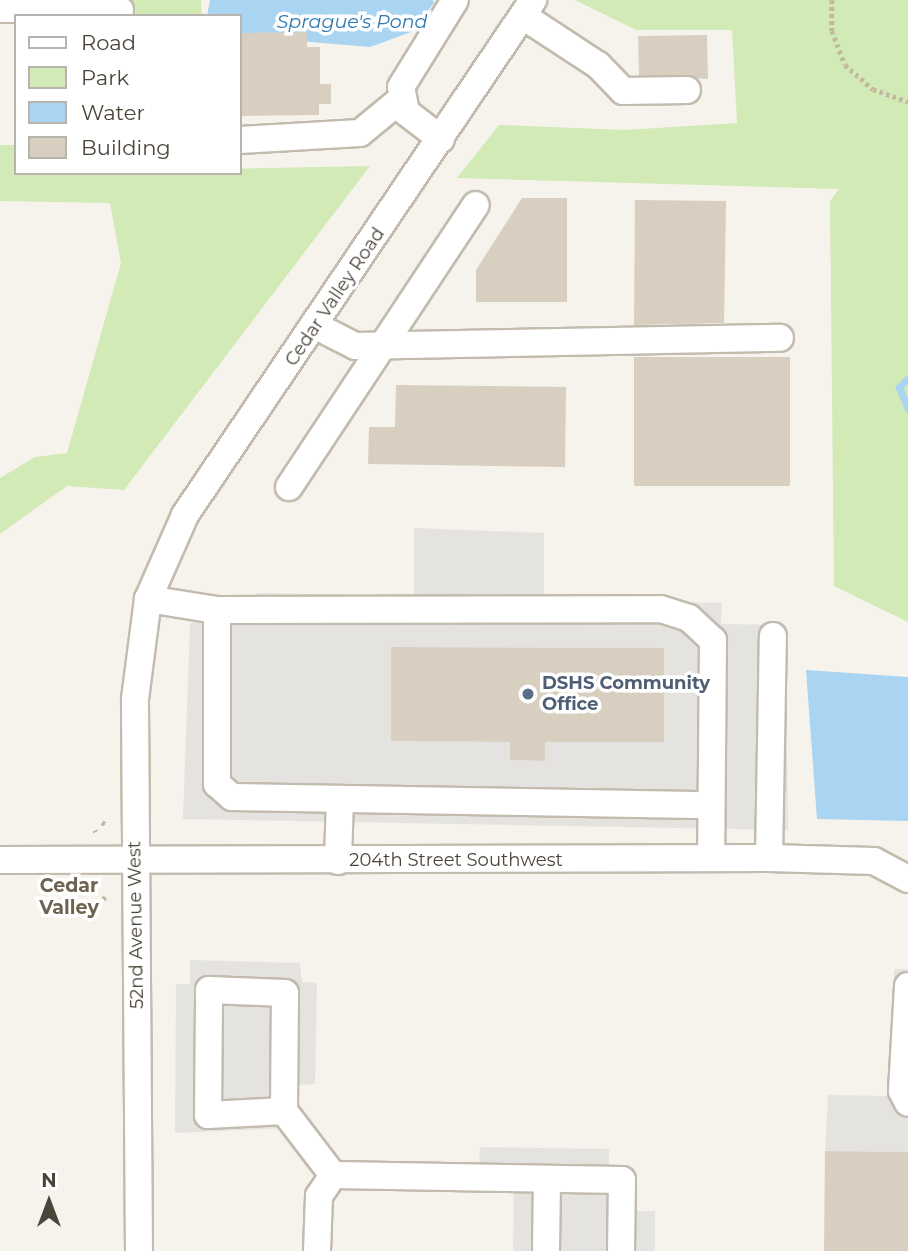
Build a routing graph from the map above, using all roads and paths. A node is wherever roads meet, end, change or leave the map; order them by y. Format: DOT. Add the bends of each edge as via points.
graph roads {
  1 [pos="455,0"];
  2 [pos="832,0"];
  3 [pos="528,8"];
  4 [pos="0,9"];
  5 [pos="120,10"];
  6 [pos="687,90"];
  7 [pos="400,100"];
  8 [pos="908,102"];
  9 [pos="441,139"];
  10 [pos="242,140"];
  11 [pos="475,205"];
  12 [pos="316,326"];
  13 [pos="780,338"];
  14 [pos="378,345"];
  15 [pos="289,487"];
  16 [pos="148,599"];
  17 [pos="217,610"];
  18 [pos="773,636"];
  19 [pos="340,799"];
  20 [pos="711,805"];
  21 [pos="711,858"];
  22 [pos="769,858"];
  23 [pos="0,860"];
  24 [pos="136,861"];
  25 [pos="338,861"];
  26 [pos="908,879"];
  27 [pos="908,986"];
  28 [pos="908,1103"];
  29 [pos="284,1111"];
  30 [pos="333,1175"];
  31 [pos="547,1179"];
  32 [pos="139,1251"];
  33 [pos="317,1251"];
  34 [pos="546,1251"];
  35 [pos="621,1251"];
  1 -- 7 [label="street" via="406,74"];
  2 -- 8 [label="path" via="832,31 845,65 873,89"];
  3 -- 6 [label="street" via="623,91"];
  3 -- 9 [label="street, Cedar Valley Road"];
  4 -- 5 [label="street"];
  7 -- 9 [label="street"];
  7 -- 10 [label="street" via="360,133"];
  9 -- 12 [label="street, Cedar Valley Road"];
  11 -- 14 [label="street"];
  12 -- 14 [label="street" via="342,343"];
  12 -- 16 [label="street, Cedar Valley Road" via="185,515"];
  13 -- 14 [label="street"];
  14 -- 15 [label="street"];
  16 -- 17 [label="street"];
  16 -- 24 [label="street, 52nd Avenue West" via="135,699"];
  17 -- 19 [label="street" via="217,784 232,797"];
  17 -- 20 [label="street" via="661,609 689,618 713,640"];
  18 -- 22 [label="street"];
  19 -- 20 [label="street"];
  19 -- 25 [label="street"];
  20 -- 21 [label="street"];
  21 -- 22 [label="street, 204th Street Southwest"];
  21 -- 25 [label="street, 204th Street Southwest"];
  22 -- 26 [label="street, 204th Street Southwest" via="874,861"];
  23 -- 24 [label="street, 204th Street Southwest"];
  24 -- 25 [label="street, 204th Street Southwest"];
  24 -- 32 [label="street, 52nd Avenue West"];
  27 -- 28 [label="street" via="902,1091"];
  29 -- 29 [label="street" via="285,993 209,990 208,1115"];
  29 -- 30 [label="street"];
  30 -- 31 [label="street"];
  30 -- 33 [label="street" via="318,1196"];
  31 -- 34 [label="street"];
  31 -- 35 [label="street" via="622,1180"];
}
